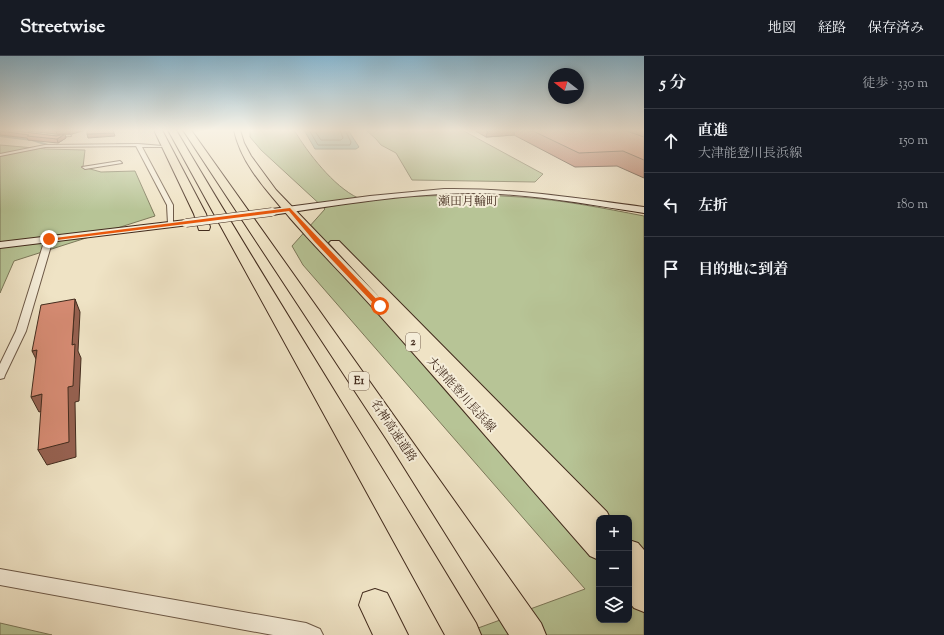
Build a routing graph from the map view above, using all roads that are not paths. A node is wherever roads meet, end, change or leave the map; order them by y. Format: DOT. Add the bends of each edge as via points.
graph roads {
  1 [pos="118,157"];
  2 [pos="144,157"];
  3 [pos="172,157"];
  4 [pos="187,157"];
  5 [pos="206,157"];
  6 [pos="216,157"];
  7 [pos="247,157"];
  8 [pos="255,157"];
  9 [pos="120,162"];
  10 [pos="85,166"];
  11 [pos="122,168"];
  12 [pos="233,195"];
  13 [pos="295,209"];
  14 [pos="644,210"];
  15 [pos="170,224"];
  16 [pos="204,227"];
  17 [pos="49,239"];
  18 [pos="0,245"];
  19 [pos="0,375"];
  20 [pos="596,517"];
  21 [pos="596,545"];
  22 [pos="632,555"];
  23 [pos="644,568"];
  24 [pos="0,577"];
  25 [pos="632,585"];
  26 [pos="644,598"];
  27 [pos="375,605"];
  28 [pos="314,635"];
  29 [pos="391,635"];
  30 [pos="464,635"];
  31 [pos="529,635"];
  1 -- 9 [label="street"];
  2 -- 15 [label="street" via="170,205"];
  3 -- 16 [label="highway"];
  4 -- 30 [label="highway"];
  5 -- 12 [label="highway, 名神高速道路 / E1"];
  6 -- 12 [label="highway"];
  7 -- 13 [label="main road, 大津能登川長浜線 / 2" via="273,192"];
  8 -- 13 [label="main road, 大津能登川長浜線 / 2"];
  9 -- 10 [label="street"];
  9 -- 11 [label="street"];
  12 -- 31 [label="highway, 名神高速道路 / E1"];
  13 -- 14 [label="street" via="420,192 469,191 539,195"];
  13 -- 15 [label="street, bridge"];
  13 -- 20 [label="main road, 大津能登川長浜線 / 2"];
  13 -- 21 [label="main road, 大津能登川長浜線 / 2" via="316,240 406,334"];
  15 -- 17 [label="street"];
  17 -- 18 [label="street"];
  17 -- 19 [label="street" via="21,330"];
  22 -- 23 [label="main road"];
  24 -- 28 [label="street"];
  25 -- 26 [label="main road"];
  27 -- 29 [label="highway"];
}
